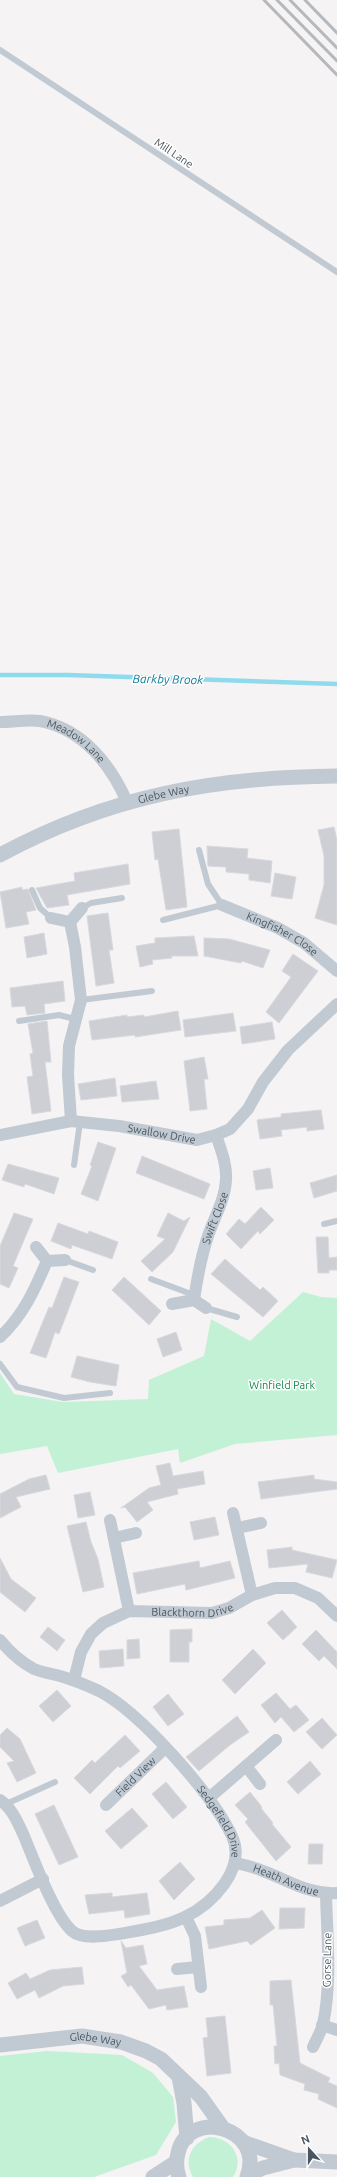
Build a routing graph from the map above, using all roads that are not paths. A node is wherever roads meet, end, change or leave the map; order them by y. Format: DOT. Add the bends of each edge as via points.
graph roads {
  1 [pos="0,50"];
  2 [pos="337,272"];
  3 [pos="0,722"];
  4 [pos="337,776"];
  5 [pos="127,802"];
  6 [pos="199,850"];
  7 [pos="0,855"];
  8 [pos="32,890"];
  9 [pos="122,898"];
  10 [pos="222,905"];
  11 [pos="82,908"];
  12 [pos="51,918"];
  13 [pos="163,920"];
  14 [pos="70,922"];
  15 [pos="337,971"];
  16 [pos="152,991"];
  17 [pos="81,1000"];
  18 [pos="337,1004"];
  19 [pos="75,1019"];
  20 [pos="19,1021"];
  21 [pos="75,1121"];
  22 [pos="0,1135"];
  23 [pos="216,1135"];
  24 [pos="74,1165"];
  25 [pos="337,1221"];
  26 [pos="324,1224"];
  27 [pos="36,1248"];
  28 [pos="65,1260"];
  29 [pos="47,1261"];
  30 [pos="93,1270"];
  31 [pos="151,1279"];
  32 [pos="194,1298"];
  33 [pos="172,1304"];
  34 [pos="206,1308"];
  35 [pos="237,1317"];
  36 [pos="0,1337"];
  37 [pos="0,1364"];
  38 [pos="110,1392"];
  39 [pos="233,1513"];
  40 [pos="110,1520"];
  41 [pos="261,1523"];
  42 [pos="237,1528"];
  43 [pos="136,1533"];
  44 [pos="114,1538"];
  45 [pos="252,1595"];
  46 [pos="128,1611"];
  47 [pos="337,1616"];
  48 [pos="0,1640"];
  49 [pos="74,1680"];
  50 [pos="276,1740"];
  51 [pos="165,1748"];
  52 [pos="246,1766"];
  53 [pos="55,1782"];
  54 [pos="260,1784"];
  55 [pos="209,1798"];
  56 [pos="3,1802"];
  57 [pos="106,1805"];
  58 [pos="236,1863"];
  59 [pos="43,1879"];
  60 [pos="331,1893"];
  61 [pos="0,1901"];
  62 [pos="186,1916"];
  63 [pos="198,1967"];
  64 [pos="177,1969"];
  65 [pos="201,1987"];
  66 [pos="322,2026"];
  67 [pos="337,2030"];
  68 [pos="0,2045"];
  69 [pos="313,2047"];
  70 [pos="179,2077"];
  71 [pos="223,2128"];
  72 [pos="187,2138"];
  73 [pos="243,2142"];
  74 [pos="294,2160"];
  75 [pos="176,2162"];
  76 [pos="337,2162"];
  77 [pos="247,2176"];
  78 [pos="153,2177"];
  79 [pos="179,2177"];
  1 -- 2 [label="lane, Mill Lane"];
  3 -- 5 [label="street, Meadow Lane" via="40,721 81,738 108,767"];
  4 -- 5 [label="street, Glebe Way" via="281,777 227,782 189,787"];
  5 -- 7 [label="street, Glebe Way" via="76,820"];
  6 -- 10 [label="lane" via="208,884"];
  8 -- 12 [label="lane" via="40,908"];
  9 -- 11 [label="lane" via="91,903"];
  10 -- 13 [label="lane"];
  10 -- 15 [label="street, Kingfisher Close" via="278,928 304,943"];
  11 -- 14 [label="street"];
  12 -- 14 [label="street"];
  14 -- 17 [label="street"];
  16 -- 17 [label="lane"];
  17 -- 19 [label="street"];
  18 -- 23 [label="street, Swallow Drive" via="288,1050 230,1129"];
  19 -- 20 [label="lane" via="59,1015"];
  19 -- 21 [label="street" via="69,1046 68,1075"];
  21 -- 22 [label="street, Swallow Drive"];
  21 -- 23 [label="street, Swallow Drive" via="197,1140"];
  21 -- 24 [label="lane" via="79,1138"];
  23 -- 32 [label="street, Swift Close" via="225,1160 226,1181 219,1212 208,1236"];
  25 -- 26 [label="lane"];
  27 -- 29 [label="street"];
  28 -- 29 [label="street"];
  28 -- 30 [label="lane"];
  29 -- 36 [label="street" via="33,1295 11,1327"];
  31 -- 32 [label="lane"];
  32 -- 33 [label="street"];
  32 -- 34 [label="street"];
  34 -- 35 [label="lane"];
  37 -- 38 [label="lane" via="17,1386 64,1398"];
  39 -- 42 [label="street"];
  40 -- 44 [label="street"];
  41 -- 42 [label="street"];
  42 -- 45 [label="street"];
  43 -- 44 [label="street"];
  44 -- 46 [label="street"];
  45 -- 46 [label="street, Blackthorn Drive" via="212,1614"];
  45 -- 47 [label="street, Blackthorn Drive" via="275,1588 295,1588 318,1598"];
  46 -- 49 [label="street, Blackthorn Drive" via="103,1623 91,1634 80,1652"];
  48 -- 49 [label="street, Sedgefield Drive" via="9,1651 34,1669"];
  49 -- 51 [label="street, Sedgefield Drive" via="125,1708"];
  50 -- 52 [label="street"];
  51 -- 55 [label="street, Sedgefield Drive"];
  51 -- 57 [label="street, Field View"];
  52 -- 54 [label="street"];
  52 -- 55 [label="street"];
  53 -- 56 [label="lane"];
  55 -- 58 [label="street, Sedgefield Drive" via="233,1838"];
  56 -- 59 [label="street, Sedgefield Drive" via="17,1821"];
  58 -- 60 [label="street, Heath Avenue" via="263,1871 301,1888"];
  58 -- 62 [label="street, Sedgefield Drive" via="226,1883 209,1900"];
  59 -- 61 [label="street"];
  59 -- 62 [label="street, Sedgefield Drive" via="61,1916 73,1932 90,1936 112,1935 149,1929"];
  60 -- 66 [label="street, Gorse Lane" via="328,1967"];
  62 -- 63 [label="street" via="196,1936"];
  63 -- 64 [label="street"];
  63 -- 65 [label="street"];
  66 -- 67 [label="street"];
  66 -- 69 [label="street, Gorse Lane"];
  68 -- 70 [label="street, Glebe Way" via="82,2036 121,2042 161,2059"];
  70 -- 71 [label="street, Glebe Way" via="201,2097"];
  70 -- 72 [label="street"];
  71 -- 72 [label="street" via="209,2127 197,2130"];
  71 -- 73 [label="street" via="235,2133"];
  72 -- 75 [label="street" via="179,2149"];
  73 -- 74 [label="street"];
  73 -- 77 [label="street" via="250,2162"];
  74 -- 76 [label="street"];
  74 -- 77 [label="street" via="263,2168"];
  75 -- 78 [label="street"];
  75 -- 79 [label="street"];
}
